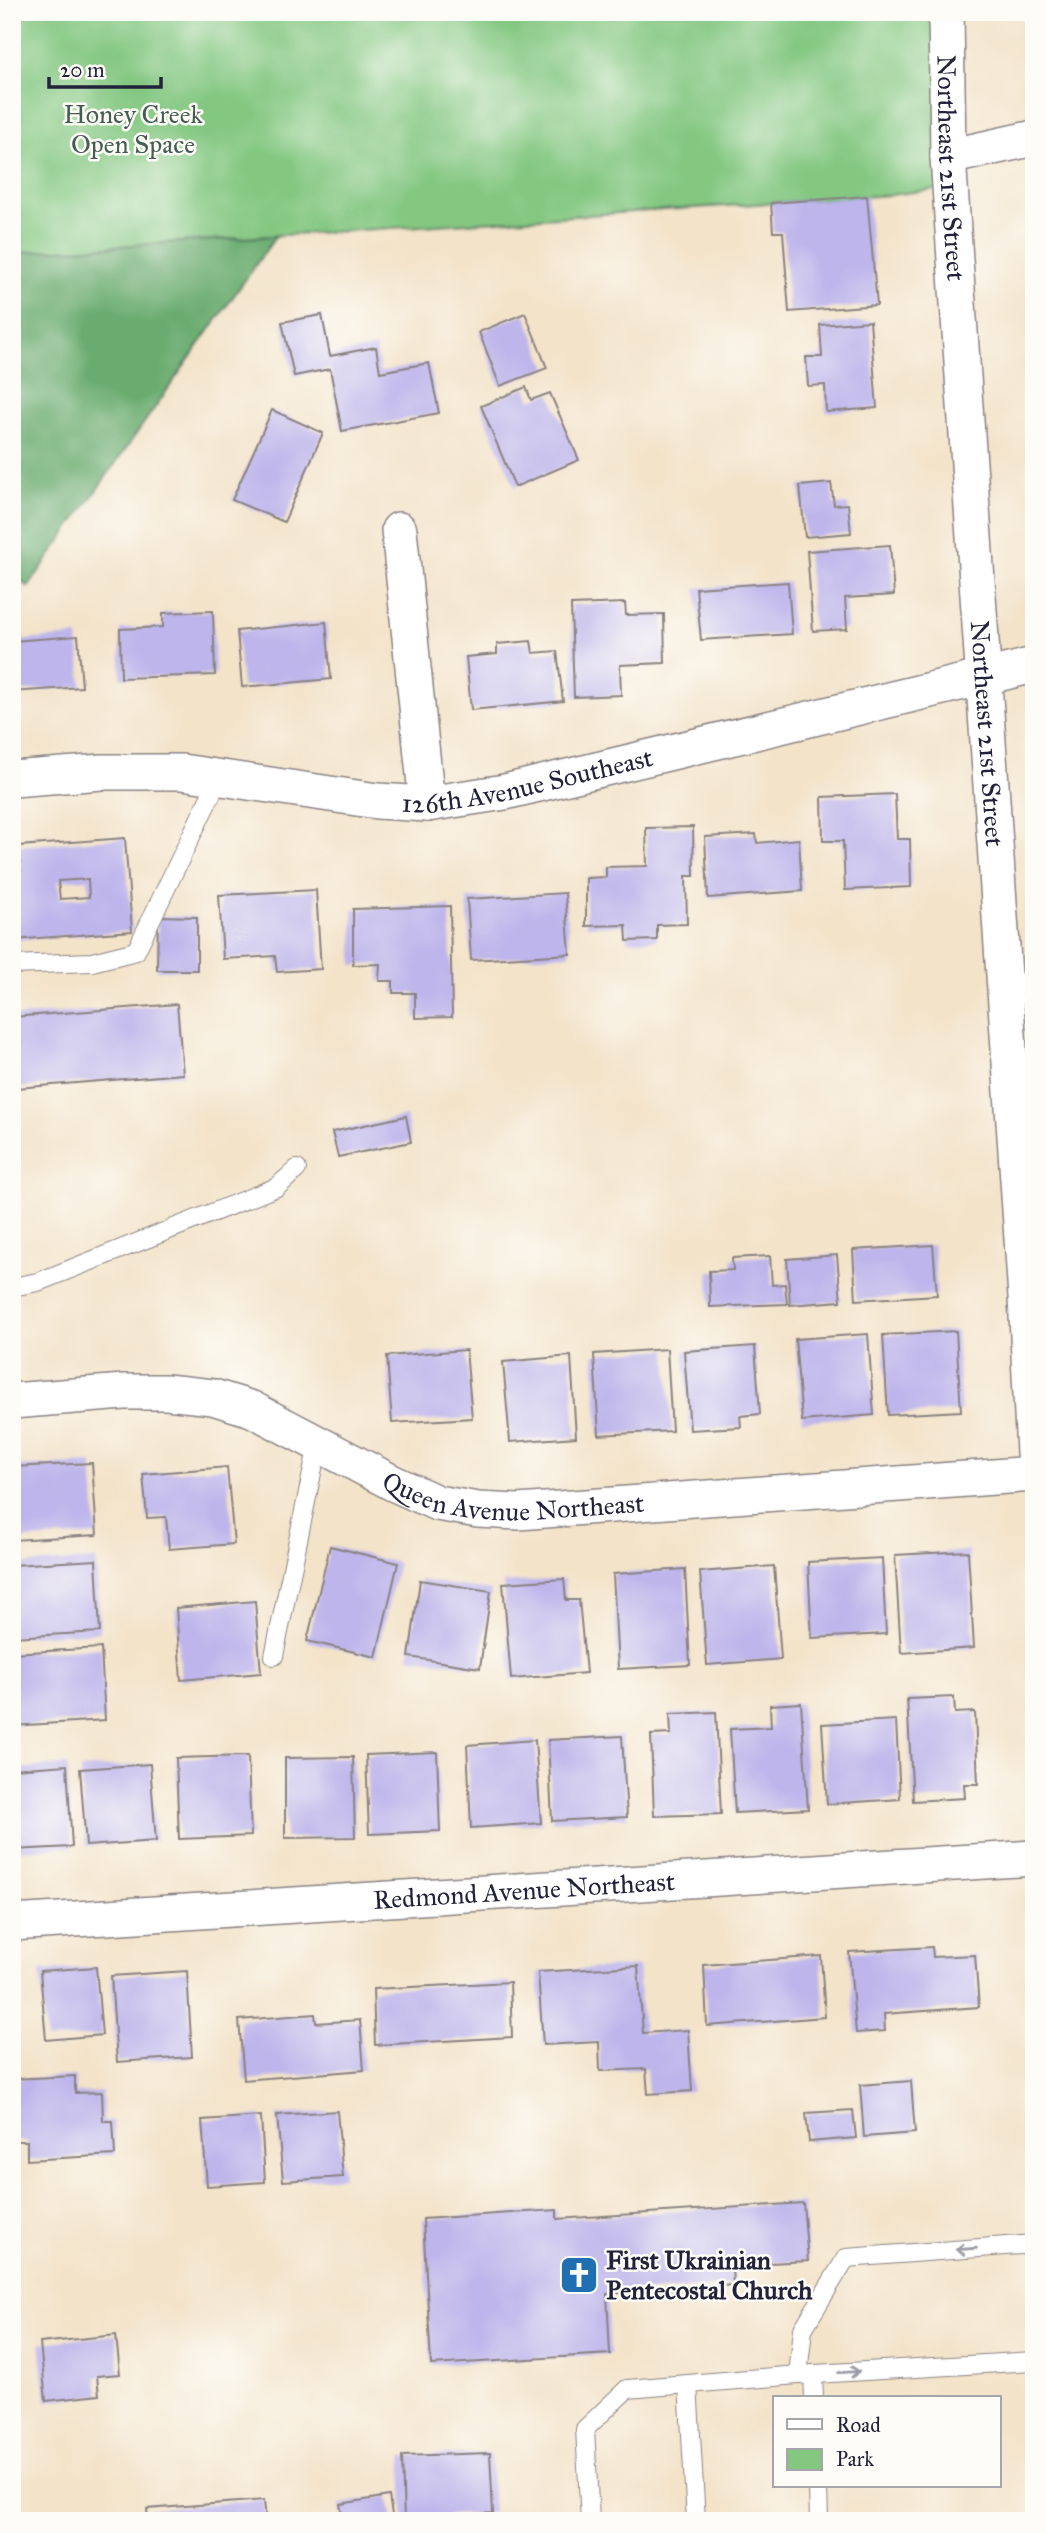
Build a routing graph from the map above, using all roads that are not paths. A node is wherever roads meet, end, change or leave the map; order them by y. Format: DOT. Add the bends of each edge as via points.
graph roads {
  1 [pos="946,12"];
  2 [pos="1034,138"];
  3 [pos="948,157"];
  4 [pos="399,530"];
  5 [pos="1034,665"];
  6 [pos="984,678"];
  7 [pos="219,778"];
  8 [pos="12,779"];
  9 [pos="427,804"];
  10 [pos="12,965"];
  11 [pos="1019,985"];
  12 [pos="297,1169"];
  13 [pos="12,1287"];
  14 [pos="1030,1296"];
  15 [pos="12,1401"];
  16 [pos="318,1444"];
  17 [pos="1034,1453"];
  18 [pos="1034,1474"];
  19 [pos="274,1656"];
  20 [pos="1034,1858"];
  21 [pos="12,1923"];
  22 [pos="1034,2244"];
  23 [pos="1034,2361"];
  24 [pos="805,2375"];
  25 [pos="688,2384"];
  26 [pos="813,2396"];
  27 [pos="818,2488"];
  28 [pos="590,2521"];
  29 [pos="696,2521"];
  30 [pos="819,2521"];
  1 -- 3 [label="street, Northeast 21st Street"];
  2 -- 3 [label="street"];
  3 -- 6 [label="street, Northeast 21st Street"];
  4 -- 9 [label="street"];
  5 -- 6 [label="street, 126th Avenue Southeast"];
  6 -- 9 [label="street, 126th Avenue Southeast" via="505,792"];
  6 -- 11 [label="street, Northeast 21st Street"];
  7 -- 8 [label="street, 126th Avenue Southeast" via="182,772 102,772"];
  7 -- 9 [label="street, 126th Avenue Southeast"];
  7 -- 10 [label="lane" via="136,951 92,962"];
  11 -- 14 [label="street, Northeast 21st Street"];
  12 -- 13 [label="lane" via="277,1187 38,1282"];
  14 -- 17 [label="street, Northeast 21st Street"];
  15 -- 16 [label="street, Queen Avenue Northeast" via="124,1392 214,1397 252,1409"];
  16 -- 18 [label="street, Queen Avenue Northeast" via="437,1503 518,1512"];
  16 -- 19 [label="lane"];
  20 -- 21 [label="street, Redmond Avenue Northeast"];
  22 -- 24 [label="lane, one-way" via="846,2258 803,2329"];
  24 -- 23 [label="lane, one-way"];
  24 -- 25 [label="lane"];
  24 -- 26 [label="lane"];
  25 -- 28 [label="lane" via="628,2389 585,2429"];
  25 -- 29 [label="lane"];
  27 -- 30 [label="lane"];
}
